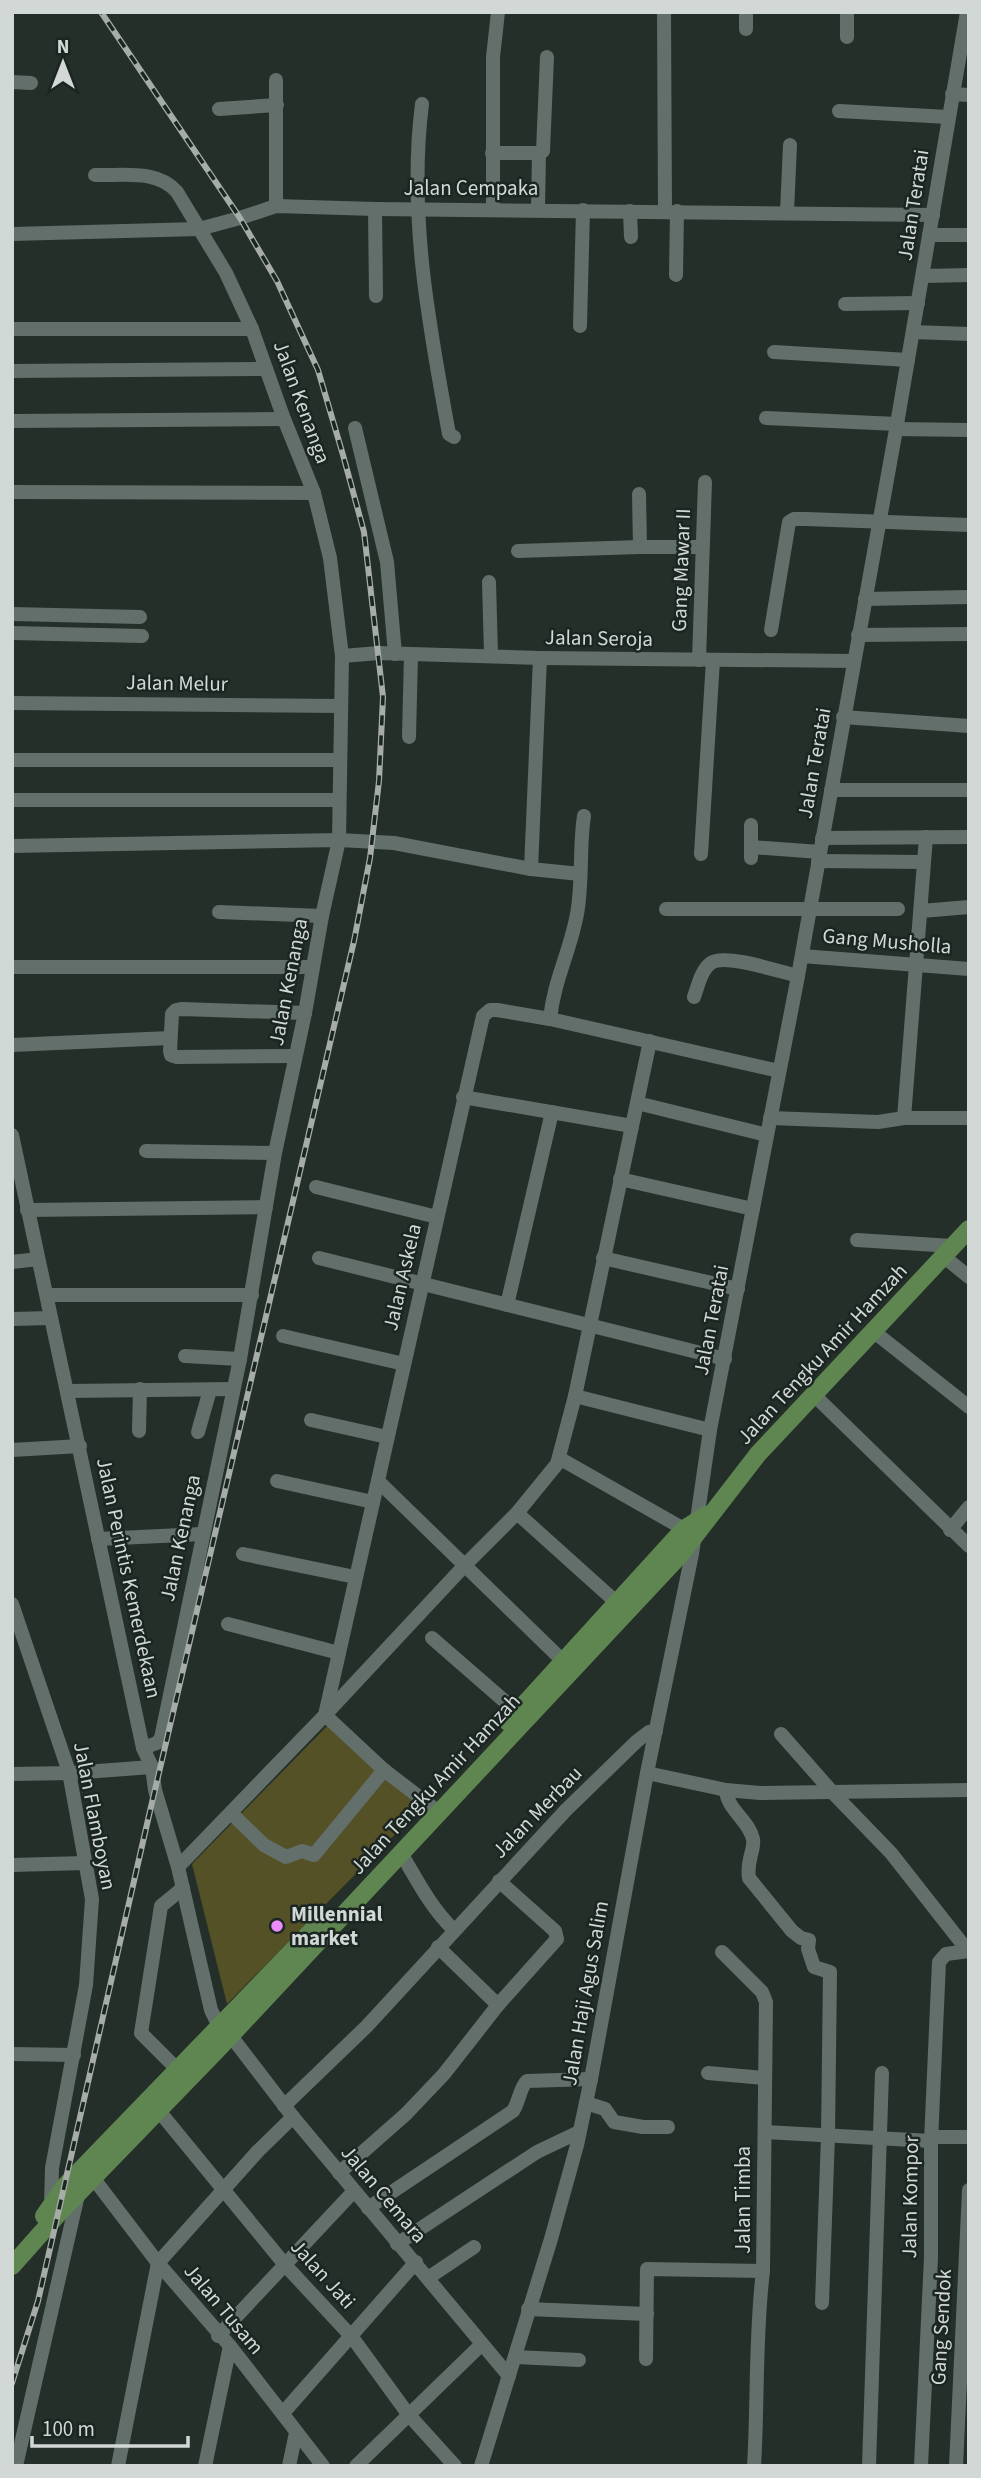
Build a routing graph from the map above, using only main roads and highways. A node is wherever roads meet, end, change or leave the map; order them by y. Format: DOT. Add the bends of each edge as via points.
graph roads {
  1 [pos="969,1229"];
  2 [pos="697,1524"];
  3 [pos="435,1810"];
  4 [pos="225,2031"];
  5 [pos="12,2249"];
  6 [pos="12,2266"];
  1 -- 2 [label="main road, Jalan Tengku Amir Hamzah"];
  2 -- 3 [label="main road, Jalan Tengku Amir Hamzah"];
  2 -- 3 [label="main road, Jalan Tengku Amir Hamzah" via="562,1660"];
  3 -- 4 [label="main road, Jalan Tengku Amir Hamzah"];
  3 -- 4 [label="main road, Jalan Tengku Amir Hamzah" via="401,1853"];
  4 -- 5 [label="main road, Jalan Tengku Amir Hamzah" via="178,2070 65,2186 51,2209"];
  4 -- 6 [label="main road, Jalan Tengku Amir Hamzah" via="159,2112"];
}
